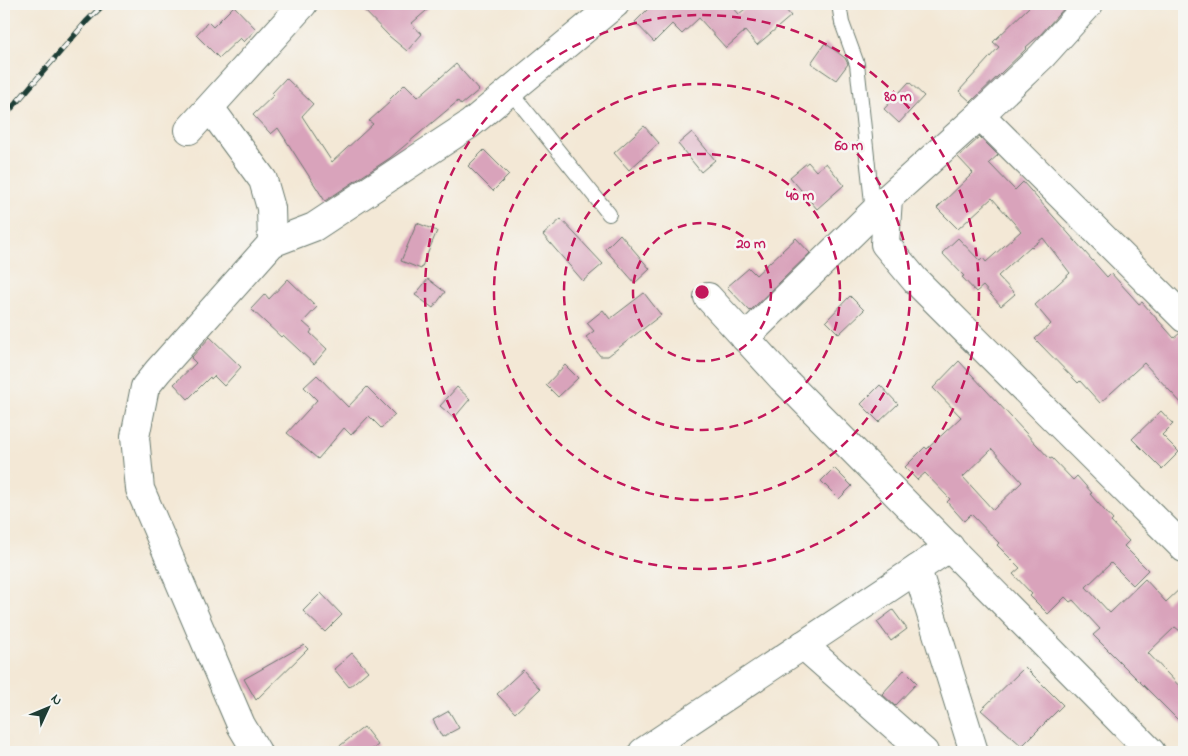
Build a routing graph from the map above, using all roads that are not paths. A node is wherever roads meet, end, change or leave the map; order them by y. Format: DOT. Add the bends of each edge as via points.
graph roads {
  1 [pos="303,4"];
  2 [pos="615,4"];
  3 [pos="839,4"];
  4 [pos="1089,4"];
  5 [pos="510,91"];
  6 [pos="210,108"];
  7 [pos="980,115"];
  8 [pos="190,130"];
  9 [pos="880,205"];
  10 [pos="609,214"];
  11 [pos="272,243"];
  12 [pos="708,297"];
  13 [pos="1184,318"];
  14 [pos="745,338"];
  15 [pos="950,547"];
  16 [pos="1184,548"];
  17 [pos="917,569"];
  18 [pos="803,645"];
  19 [pos="257,752"];
  20 [pos="643,752"];
  21 [pos="924,752"];
  22 [pos="974,752"];
  23 [pos="1151,752"];
  1 -- 6 [label="street"];
  2 -- 5 [label="street"];
  3 -- 9 [label="lane" via="842,23 857,64"];
  4 -- 7 [label="street" via="1042,56"];
  5 -- 10 [label="lane"];
  5 -- 11 [label="street" via="470,124 314,227"];
  6 -- 8 [label="street"];
  6 -- 11 [label="street" via="263,180 271,208"];
  7 -- 9 [label="street"];
  7 -- 13 [label="street"];
  9 -- 14 [label="street"];
  9 -- 16 [label="street" via="885,244 915,280"];
  11 -- 19 [label="street" via="145,387 135,437 140,489 241,725"];
  12 -- 14 [label="street"];
  14 -- 15 [label="street"];
  15 -- 17 [label="street"];
  15 -- 23 [label="street"];
  17 -- 18 [label="street"];
  17 -- 22 [label="street"];
  18 -- 20 [label="street"];
  18 -- 21 [label="street"];
}
